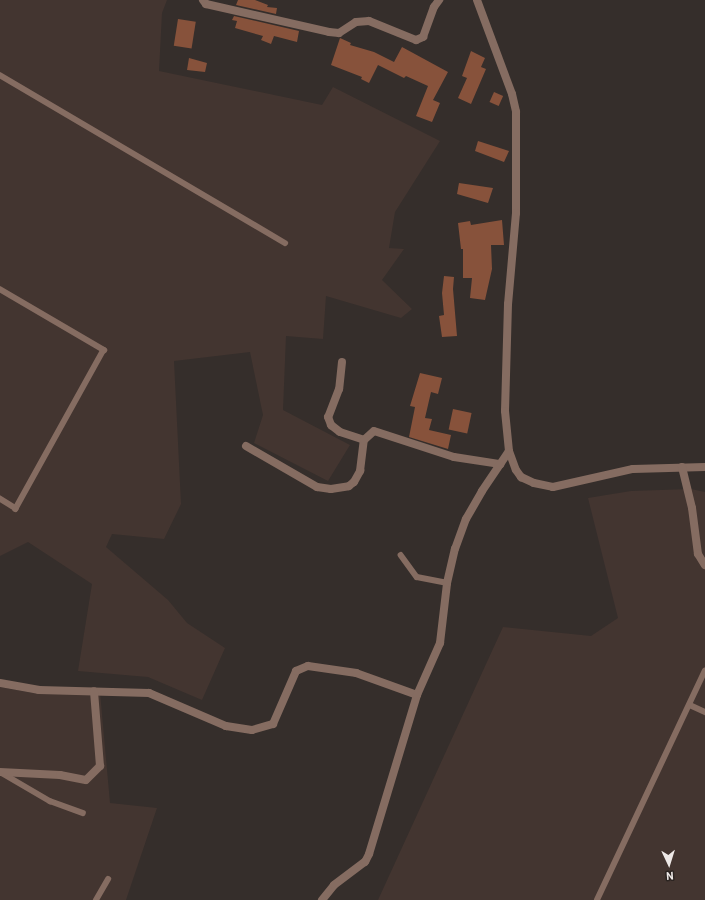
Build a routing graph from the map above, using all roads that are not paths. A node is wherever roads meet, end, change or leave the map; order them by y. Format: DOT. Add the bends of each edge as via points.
graph roads {
  1 [pos="203,0"];
  2 [pos="440,0"];
  3 [pos="477,0"];
  4 [pos="0,76"];
  5 [pos="285,242"];
  6 [pos="0,289"];
  7 [pos="342,362"];
  8 [pos="364,440"];
  9 [pos="246,446"];
  10 [pos="509,451"];
  11 [pos="500,464"];
  12 [pos="682,467"];
  13 [pos="705,467"];
  14 [pos="0,500"];
  15 [pos="401,555"];
  16 [pos="705,565"];
  17 [pos="447,583"];
  18 [pos="705,671"];
  19 [pos="0,683"];
  20 [pos="94,691"];
  21 [pos="417,695"];
  22 [pos="690,705"];
  23 [pos="705,712"];
  24 [pos="0,772"];
  25 [pos="83,813"];
  26 [pos="108,879"];
  27 [pos="96,900"];
  28 [pos="322,900"];
  29 [pos="597,900"];
  1 -- 2 [label="street" via="206,4 330,32 339,33 356,22 369,21 416,40 423,37 434,7"];
  3 -- 10 [label="street" via="512,94 516,112 516,213 505,411"];
  4 -- 5 [label="lane"];
  6 -- 14 [label="lane" via="104,350 16,509"];
  7 -- 8 [label="street" via="339,389 328,417 331,425 340,432"];
  8 -- 9 [label="street" via="360,471 354,482 350,486 331,489 317,487"];
  8 -- 11 [label="street" via="371,432 378,430 454,457"];
  10 -- 11 [label="street"];
  10 -- 12 [label="street" via="521,477 543,486 573,484 633,469"];
  11 -- 17 [label="street" via="466,519 455,549"];
  12 -- 13 [label="street"];
  12 -- 16 [label="street" via="692,508 698,554"];
  15 -- 17 [label="lane" via="416,577"];
  17 -- 21 [label="street" via="440,643"];
  18 -- 22 [label="lane"];
  19 -- 20 [label="street" via="39,690"];
  20 -- 21 [label="street" via="149,693 226,726 252,730 272,724 294,675 302,667 335,668"];
  20 -- 24 [label="street" via="100,766 86,780 60,775"];
  21 -- 28 [label="street" via="365,862 334,886"];
  22 -- 23 [label="lane"];
  22 -- 29 [label="lane"];
  24 -- 25 [label="lane" via="72,810"];
  26 -- 27 [label="lane"];
}
